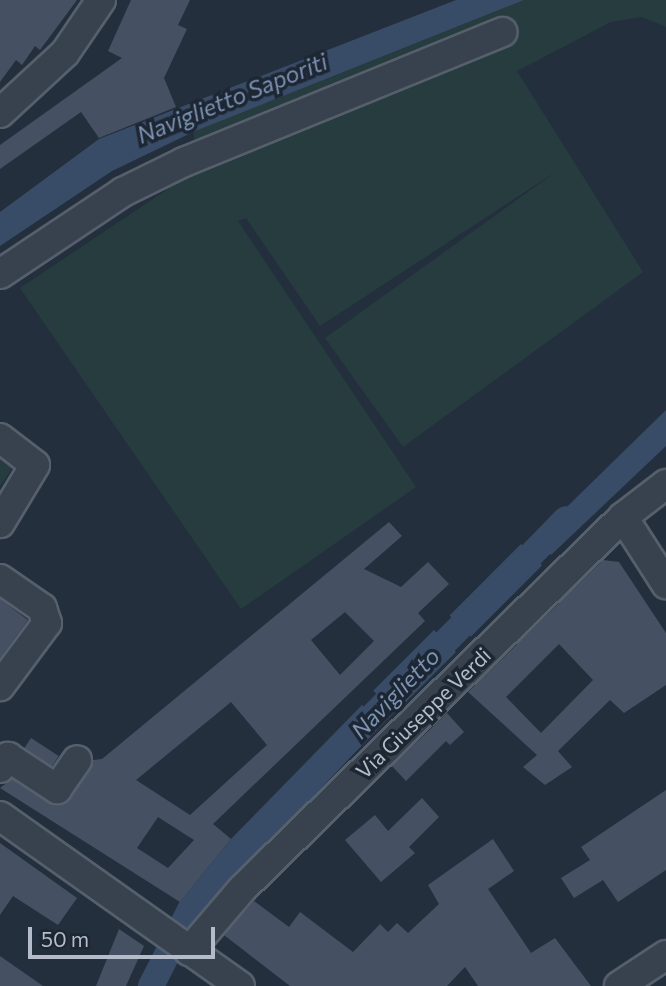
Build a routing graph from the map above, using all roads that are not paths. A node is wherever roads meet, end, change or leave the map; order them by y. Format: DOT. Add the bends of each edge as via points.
graph roads {
  1 [pos="102,0"];
  2 [pos="503,32"];
  3 [pos="0,113"];
  4 [pos="0,274"];
  5 [pos="0,438"];
  6 [pos="666,484"];
  7 [pos="623,517"];
  8 [pos="0,523"];
  9 [pos="0,579"];
  10 [pos="666,584"];
  11 [pos="0,686"];
  12 [pos="3,759"];
  13 [pos="77,760"];
  14 [pos="0,816"];
  15 [pos="188,951"];
  16 [pos="666,955"];
  17 [pos="240,986"];
  18 [pos="619,986"];
  1 -- 3 [label="street" via="65,52"];
  2 -- 4 [label="street" via="171,168"];
  5 -- 8 [label="street" via="35,465"];
  6 -- 7 [label="street, Via Giuseppe Verdi"];
  7 -- 10 [label="street"];
  7 -- 15 [label="street, Via Giuseppe Verdi" via="243,888"];
  9 -- 11 [label="street" via="42,608 47,623"];
  12 -- 13 [label="street" via="57,789"];
  14 -- 15 [label="street"];
  15 -- 17 [label="street"];
  16 -- 18 [label="street"];
}
